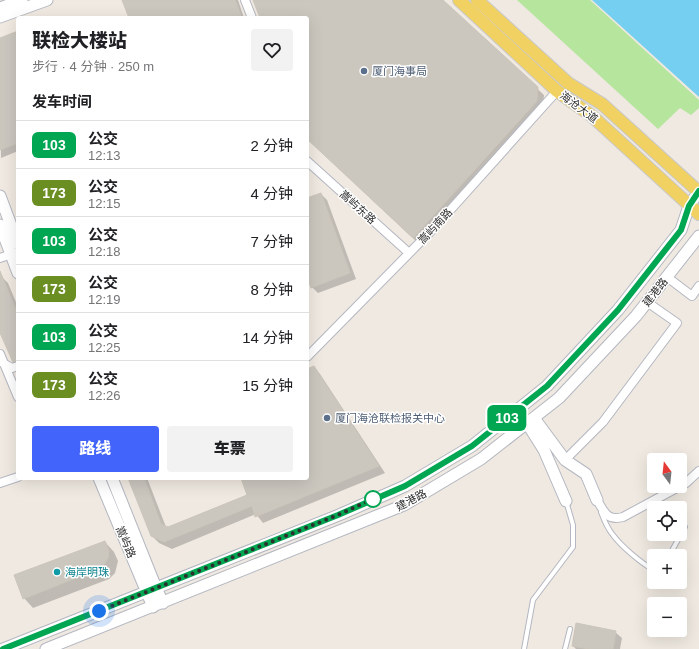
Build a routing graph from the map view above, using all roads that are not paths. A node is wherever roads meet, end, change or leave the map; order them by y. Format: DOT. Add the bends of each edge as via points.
graph roads {
  1 [pos="22,0"];
  2 [pos="47,0"];
  3 [pos="245,0"];
  4 [pos="459,0"];
  5 [pos="477,0"];
  6 [pos="0,8"];
  7 [pos="251,16"];
  8 [pos="0,17"];
  9 [pos="557,91"];
  10 [pos="309,164"];
  11 [pos="699,191"];
  12 [pos="0,196"];
  13 [pos="689,206"];
  14 [pos="699,214"];
  15 [pos="0,225"];
  16 [pos="699,236"];
  17 [pos="16,239"];
  18 [pos="409,253"];
  19 [pos="10,255"];
  20 [pos="16,268"];
  21 [pos="667,277"];
  22 [pos="699,286"];
  23 [pos="648,302"];
  24 [pos="0,354"];
  25 [pos="309,355"];
  26 [pos="2,364"];
  27 [pos="16,367"];
  28 [pos="16,393"];
  29 [pos="531,420"];
  30 [pos="565,460"];
  31 [pos="699,471"];
  32 [pos="16,477"];
  33 [pos="100,480"];
  34 [pos="113,480"];
  35 [pos="0,483"];
  36 [pos="597,500"];
  37 [pos="566,501"];
  38 [pos="647,566"];
  39 [pos="152,590"];
  40 [pos="164,603"];
  41 [pos="153,607"];
  42 [pos="570,629"];
  43 [pos="3,649"];
  44 [pos="46,649"];
  45 [pos="524,649"];
  46 [pos="565,649"];
  1 -- 6 [label="main road"];
  2 -- 8 [label="main road"];
  3 -- 7 [label="street"];
  4 -- 9 [label="main road, 海沧大道"];
  5 -- 11 [label="main road, 海沧大道" via="568,83 602,104"];
  9 -- 13 [label="main road, 海沧大道" via="592,116"];
  9 -- 18 [label="street, 嵩屿南路"];
  10 -- 18 [label="street, 嵩屿东路"];
  11 -- 13 [label="main road, 建港路"];
  12 -- 17 [label="main road"];
  13 -- 14 [label="main road, 海沧大道"];
  13 -- 39 [label="main road, 建港路" via="681,230 618,310 547,386 472,446 405,486"];
  15 -- 19 [label="main road"];
  16 -- 21 [label="main road, 建港路"];
  18 -- 25 [label="street, 嵩屿南路"];
  19 -- 20 [label="main road"];
  21 -- 22 [label="street" via="692,296"];
  21 -- 23 [label="main road, 建港路"];
  23 -- 29 [label="main road, 建港路" via="559,398"];
  23 -- 30 [label="street" via="677,323 603,422"];
  24 -- 26 [label="street"];
  26 -- 27 [label="street" via="12,368"];
  26 -- 28 [label="street"];
  29 -- 30 [label="main road"];
  29 -- 37 [label="main road"];
  29 -- 40 [label="main road, 建港路" via="481,459 404,505"];
  30 -- 36 [label="main road" via="586,474"];
  31 -- 36 [label="street" via="686,483 623,517 614,519 608,516"];
  32 -- 35 [label="street"];
  33 -- 39 [label="main road, 嵩屿路"];
  34 -- 39 [label="main road, 嵩屿路"];
  36 -- 38 [label="lane" via="613,535"];
  37 -- 45 [label="lane" via="573,525 573,547 533,600"];
  39 -- 40 [label="main road, 嵩屿路"];
  39 -- 41 [label="main road, 嵩屿路"];
  39 -- 43 [label="main road, 建港路"];
  40 -- 41 [label="main road, 建港路"];
  41 -- 44 [label="main road, 建港路"];
  42 -- 46 [label="lane"];
}
